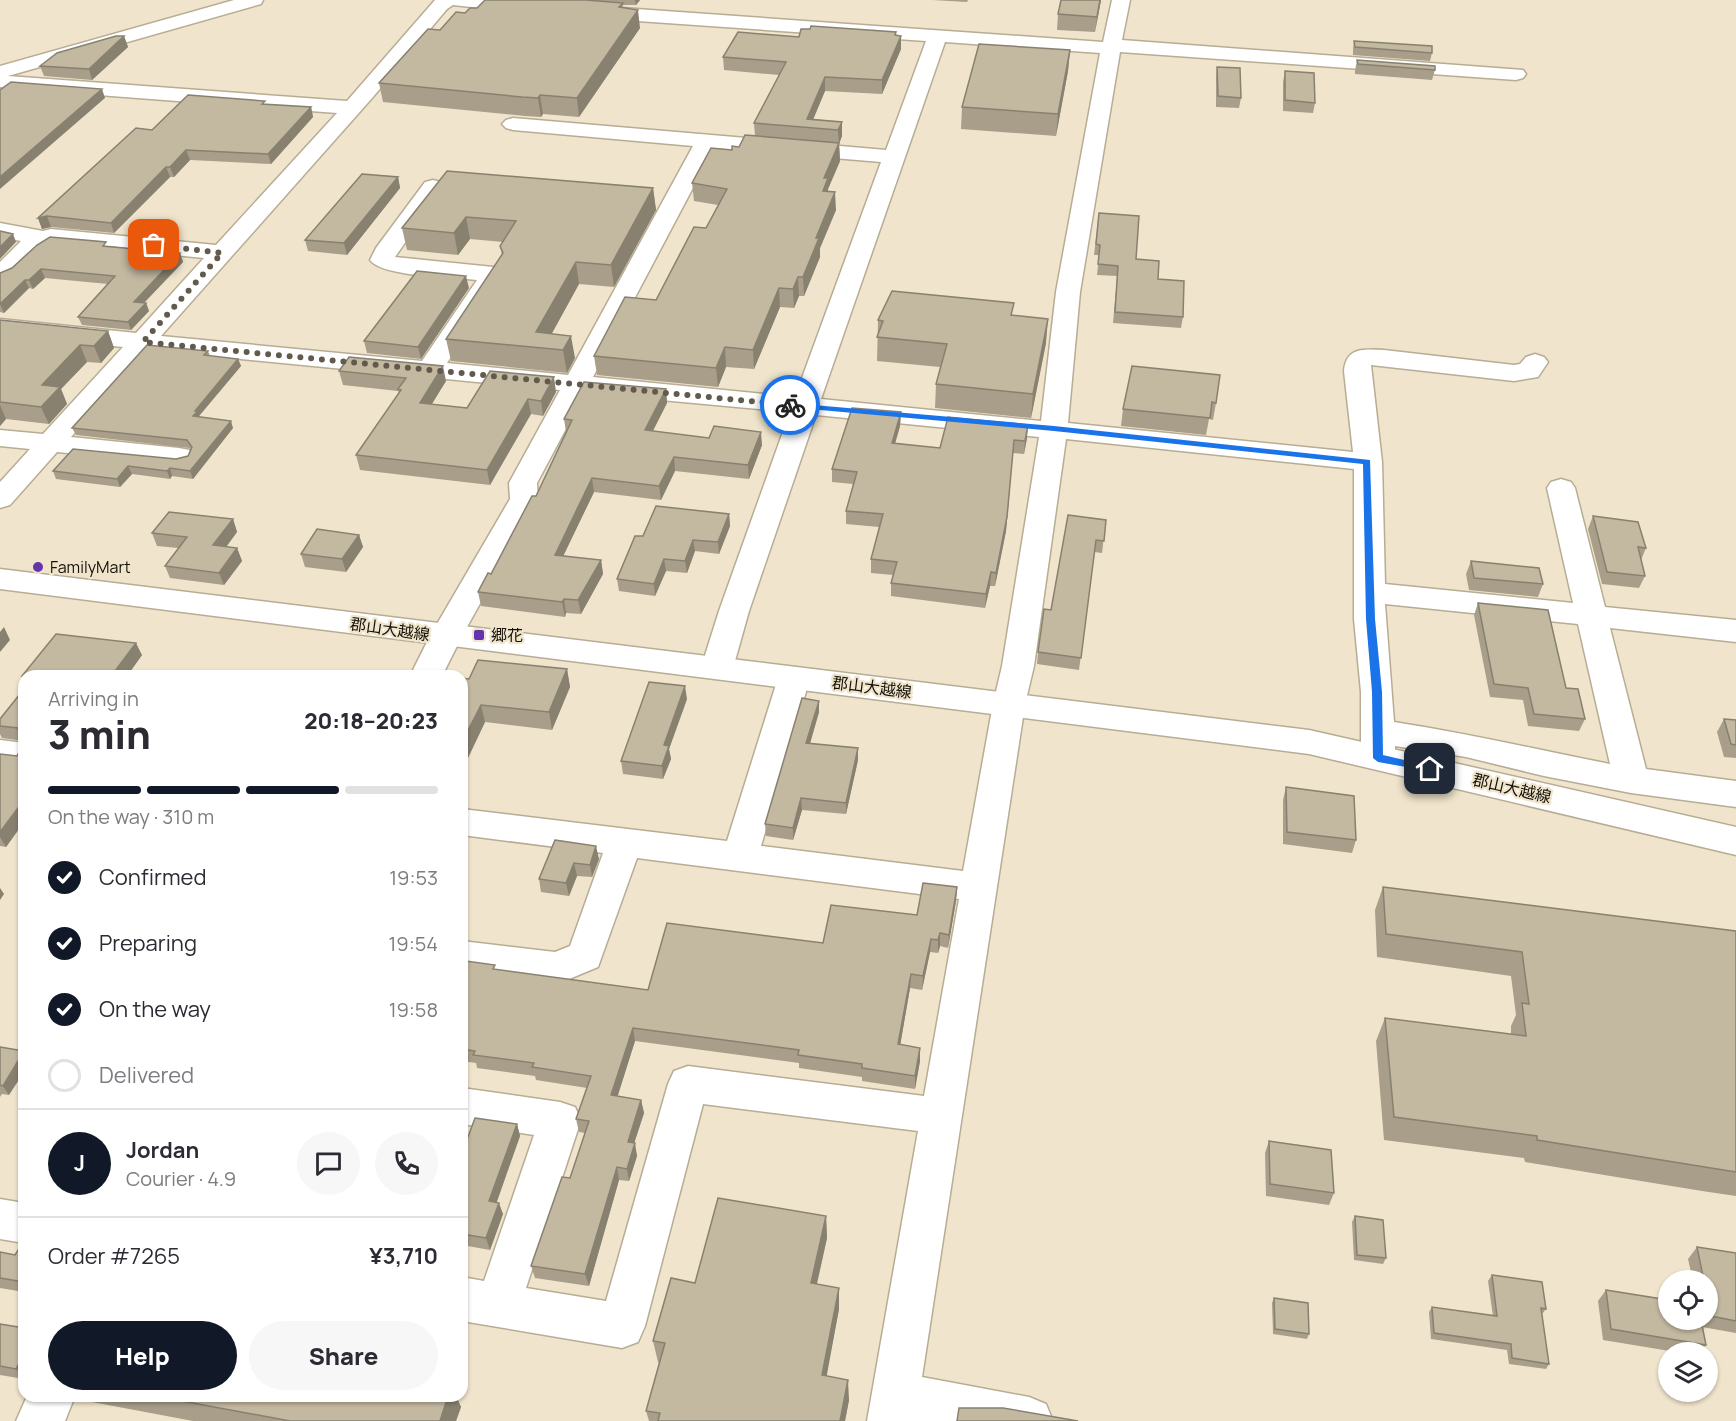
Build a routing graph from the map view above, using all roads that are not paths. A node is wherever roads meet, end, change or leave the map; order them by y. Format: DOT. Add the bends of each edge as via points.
graph roads {
  1 [pos="254,0"];
  2 [pos="451,0"];
  3 [pos="1121,0"];
  4 [pos="542,8"];
  5 [pos="576,10"];
  6 [pos="937,37"];
  7 [pos="1111,48"];
  8 [pos="1516,74"];
  9 [pos="5,77"];
  10 [pos="352,108"];
  11 [pos="513,124"];
  12 [pos="706,142"];
  13 [pos="894,157"];
  14 [pos="433,187"];
  15 [pos="0,230"];
  16 [pos="42,237"];
  17 [pos="222,253"];
  18 [pos="0,275"];
  19 [pos="0,327"];
  20 [pos="143,342"];
  21 [pos="1535,362"];
  22 [pos="430,369"];
  23 [pos="578,384"];
  24 [pos="806,407"];
  25 [pos="1054,429"];
  26 [pos="0,438"];
  27 [pos="50,444"];
  28 [pos="179,456"];
  29 [pos="1368,462"];
  30 [pos="1561,488"];
  31 [pos="0,499"];
  32 [pos="0,579"];
  33 [pos="1370,592"];
  34 [pos="1592,615"];
  35 [pos="1736,631"];
  36 [pos="446,636"];
  37 [pos="717,668"];
  38 [pos="429,670"];
  39 [pos="794,678"];
  40 [pos="1009,704"];
  41 [pos="1378,744"];
  42 [pos="0,752"];
  43 [pos="18,754"];
  44 [pos="1631,780"];
  45 [pos="1736,794"];
  46 [pos="468,823"];
  47 [pos="1736,841"];
  48 [pos="625,842"];
  49 [pos="740,856"];
  50 [pos="979,887"];
  51 [pos="468,957"];
  52 [pos="468,1107"];
  53 [pos="941,1116"];
  54 [pos="0,1219"];
  55 [pos="18,1222"];
  56 [pos="480,1302"];
  57 [pos="49,1402"];
  58 [pos="893,1408"];
  59 [pos="40,1421"];
  60 [pos="1029,1421"];
  1 -- 9 [label="street"];
  2 -- 4 [label="street"];
  2 -- 10 [label="street" via="440,5"];
  3 -- 7 [label="street"];
  5 -- 6 [label="street"];
  6 -- 7 [label="street"];
  6 -- 13 [label="street"];
  7 -- 8 [label="street"];
  7 -- 25 [label="street" via="1068,292"];
  9 -- 10 [label="street"];
  10 -- 17 [label="street"];
  11 -- 12 [label="street"];
  12 -- 13 [label="street"];
  12 -- 23 [label="street"];
  13 -- 24 [label="street"];
  14 -- 22 [label="street" via="382,260 492,274"];
  15 -- 16 [label="street"];
  16 -- 17 [label="street"];
  16 -- 18 [label="street"];
  17 -- 20 [label="street"];
  19 -- 20 [label="street"];
  20 -- 22 [label="street"];
  20 -- 27 [label="street"];
  21 -- 29 [label="street" via="1529,370 1514,373 1384,358 1358,360"];
  22 -- 23 [label="street"];
  23 -- 24 [label="street"];
  23 -- 36 [label="street" via="523,483 524,499"];
  24 -- 25 [label="street"];
  24 -- 37 [label="street"];
  25 -- 29 [label="street"];
  25 -- 40 [label="street"];
  26 -- 27 [label="street"];
  27 -- 28 [label="street"];
  27 -- 31 [label="street"];
  29 -- 33 [label="street"];
  30 -- 34 [label="street"];
  32 -- 36 [label="street, 郡山大越線"];
  33 -- 34 [label="street"];
  33 -- 41 [label="street"];
  34 -- 35 [label="street"];
  34 -- 44 [label="street"];
  36 -- 37 [label="street, 郡山大越線"];
  36 -- 38 [label="street"];
  37 -- 39 [label="street, 郡山大越線"];
  39 -- 40 [label="street, 郡山大越線"];
  39 -- 49 [label="street"];
  40 -- 41 [label="street, 郡山大越線" via="1309,742"];
  40 -- 50 [label="street"];
  41 -- 44 [label="street" via="1466,745"];
  41 -- 47 [label="street, 郡山大越線"];
  42 -- 43 [label="street"];
  44 -- 45 [label="street"];
  46 -- 48 [label="street"];
  48 -- 49 [label="street"];
  48 -- 51 [label="street" via="585,956 557,968"];
  49 -- 50 [label="street"];
  50 -- 53 [label="street"];
  52 -- 56 [label="street" via="560,1120"];
  53 -- 56 [label="street" via="688,1084 622,1326"];
  53 -- 58 [label="street"];
  54 -- 55 [label="street"];
  57 -- 59 [label="street"];
  58 -- 60 [label="street"];
}
